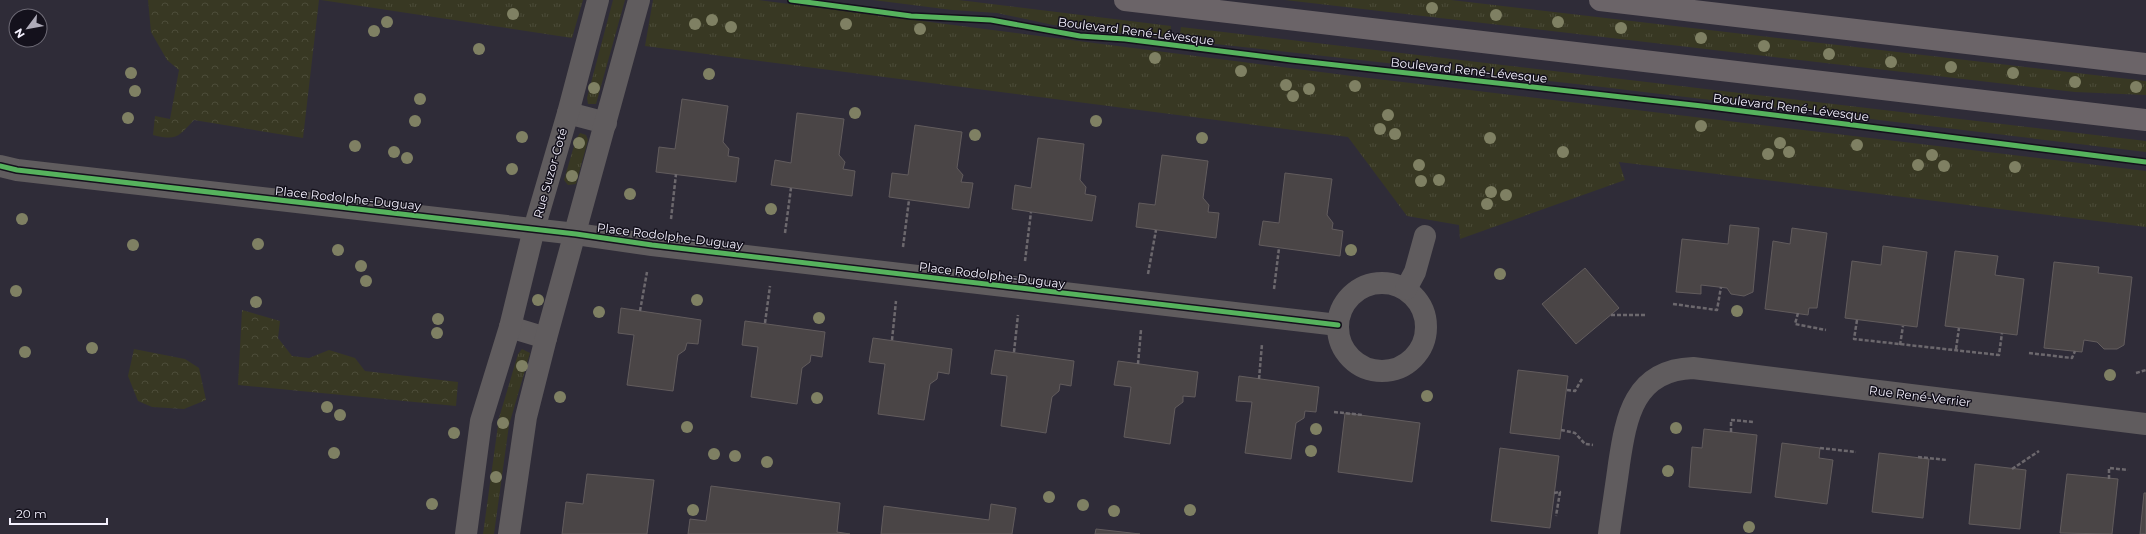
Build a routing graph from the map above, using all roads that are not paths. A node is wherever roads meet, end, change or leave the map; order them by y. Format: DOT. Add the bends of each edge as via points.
graph roads {
  1 [pos="598,0"];
  2 [pos="639,0"];
  3 [pos="1126,0"];
  4 [pos="1600,0"];
  5 [pos="2146,64"];
  6 [pos="568,113"];
  7 [pos="2146,120"];
  8 [pos="606,123"];
  9 [pos="0,166"];
  10 [pos="534,229"];
  11 [pos="576,234"];
  12 [pos="1425,236"];
  13 [pos="1406,289"];
  14 [pos="1338,325"];
  15 [pos="510,327"];
  16 [pos="546,338"];
  17 [pos="2146,424"];
  18 [pos="466,534"];
  19 [pos="510,534"];
  20 [pos="1609,534"];
  1 -- 6 [label="street, Rue Suzor-Coté"];
  2 -- 8 [label="street"];
  3 -- 7 [label="main road"];
  4 -- 5 [label="main road"];
  6 -- 8 [label="street, Rue Suzor-Coté"];
  6 -- 10 [label="street, Rue Suzor-Coté"];
  8 -- 11 [label="street"];
  9 -- 10 [label="street, Place Rodolphe-Duguay"];
  10 -- 11 [label="street, Place Rodolphe-Duguay"];
  10 -- 15 [label="street, Rue Suzor-Coté"];
  11 -- 14 [label="street, Place Rodolphe-Duguay"];
  11 -- 16 [label="street"];
  12 -- 13 [label="street" via="1415,272"];
  13 -- 14 [label="street" via="1383,282 1369,284 1357,290 1344,306"];
  13 -- 14 [label="street" via="1418,300 1427,326 1418,353 1408,363 1395,370 1382,372 1367,369 1355,362 1345,352"];
  15 -- 16 [label="street"];
  15 -- 18 [label="street, Rue Suzor-Coté" via="481,421"];
  16 -- 19 [label="street" via="526,417"];
  17 -- 20 [label="street, Rue René-Verrier" via="1693,368 1677,369 1648,384 1637,398 1627,419"];
}
